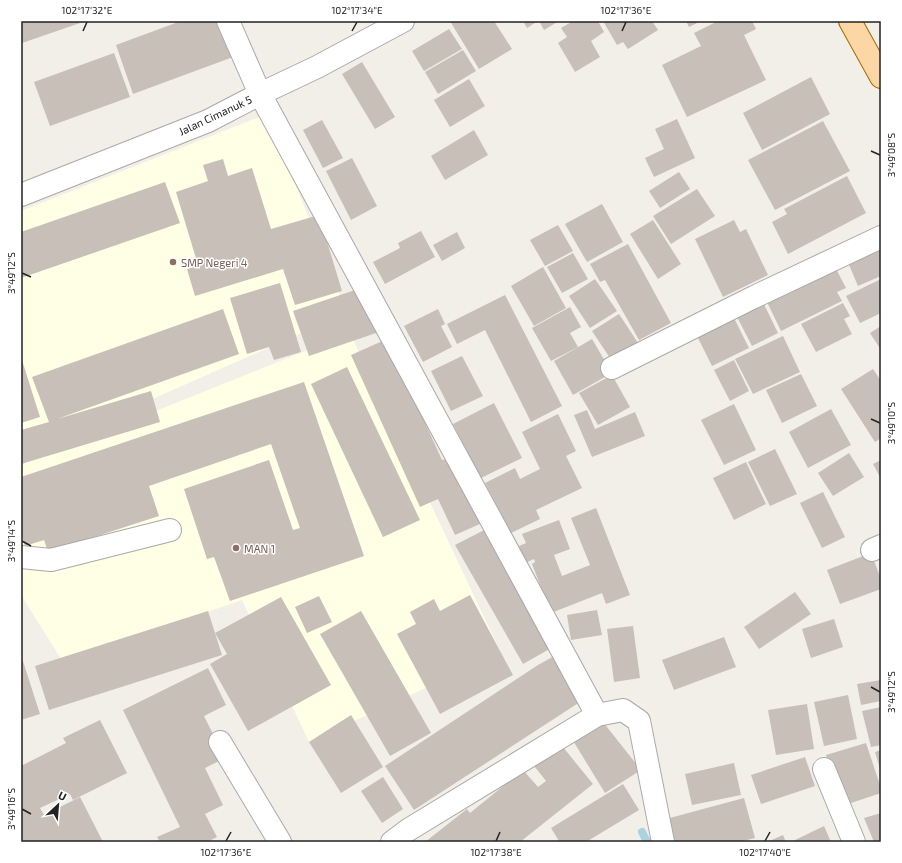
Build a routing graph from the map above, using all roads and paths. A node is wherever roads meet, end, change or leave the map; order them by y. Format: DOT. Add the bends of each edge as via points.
graph roads {
  1 [pos="228,21"];
  2 [pos="403,21"];
  3 [pos="850,21"];
  4 [pos="881,77"];
  5 [pos="260,94"];
  6 [pos="21,195"];
  7 [pos="881,237"];
  8 [pos="612,368"];
  9 [pos="170,530"];
  10 [pos="21,557"];
  11 [pos="597,715"];
  12 [pos="220,742"];
  13 [pos="824,769"];
  14 [pos="280,842"];
  15 [pos="392,842"];
  16 [pos="664,842"];
  17 [pos="854,842"];
  1 -- 5 [label="street"];
  2 -- 5 [label="street, Jalan Cimanuk 5"];
  3 -- 4 [label="main road"];
  5 -- 6 [label="street, Jalan Cimanuk 5" via="208,121"];
  5 -- 11 [label="street"];
  7 -- 8 [label="street"];
  9 -- 10 [label="street" via="51,560"];
  11 -- 15 [label="street"];
  11 -- 16 [label="street" via="623,710 639,721"];
  12 -- 14 [label="street"];
  13 -- 17 [label="street"];
}
